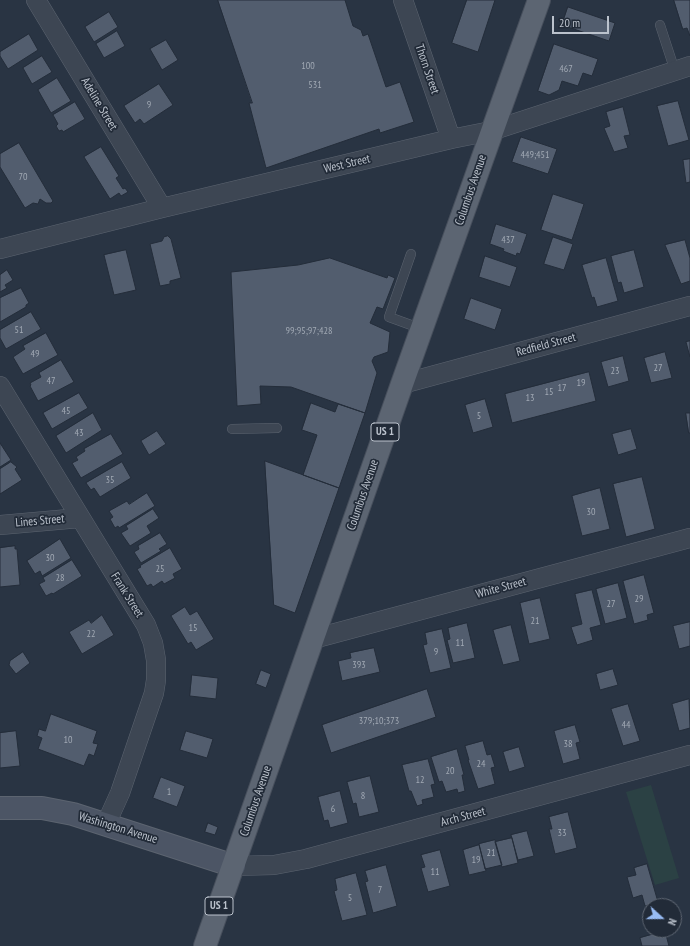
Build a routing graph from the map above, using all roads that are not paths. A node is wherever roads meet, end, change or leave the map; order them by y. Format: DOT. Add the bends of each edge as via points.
graph roads {
  1 [pos="36,0"];
  2 [pos="403,0"];
  3 [pos="539,0"];
  4 [pos="660,25"];
  5 [pos="682,69"];
  6 [pos="491,131"];
  7 [pos="451,139"];
  8 [pos="162,208"];
  9 [pos="0,250"];
  10 [pos="411,254"];
  11 [pos="690,306"];
  12 [pos="422,329"];
  13 [pos="402,384"];
  14 [pos="0,386"];
  15 [pos="277,428"];
  16 [pos="232,429"];
  17 [pos="80,518"];
  18 [pos="0,525"];
  19 [pos="690,538"];
  20 [pos="313,639"];
  21 [pos="690,755"];
  22 [pos="0,808"];
  23 [pos="106,824"];
  24 [pos="234,866"];
  25 [pos="205,946"];
  1 -- 8 [label="street, Adeline Street"];
  2 -- 7 [label="street, Thorn Street"];
  3 -- 6 [label="main road, Columbus Avenue / US 1"];
  4 -- 5 [label="lane"];
  5 -- 6 [label="street, West Street"];
  6 -- 7 [label="street, West Street"];
  6 -- 12 [label="main road, Columbus Avenue / US 1"];
  7 -- 8 [label="street, West Street"];
  8 -- 9 [label="street, West Street"];
  10 -- 12 [label="lane" via="389,317"];
  11 -- 13 [label="street, Redfield Street"];
  12 -- 13 [label="main road, Columbus Avenue / US 1"];
  13 -- 20 [label="main road, Columbus Avenue / US 1"];
  14 -- 17 [label="street, Frank Street"];
  15 -- 16 [label="lane"];
  17 -- 18 [label="street, Lines Street"];
  17 -- 23 [label="street, Frank Street" via="148,630 153,643 157,670 150,708 120,794"];
  19 -- 20 [label="street, White Street"];
  20 -- 24 [label="main road, Columbus Avenue / US 1"];
  21 -- 24 [label="street, Arch Street" via="306,859 274,865"];
  22 -- 23 [label="main road, Washington Avenue" via="42,808"];
  23 -- 24 [label="main road, Washington Avenue"];
  24 -- 25 [label="main road, Columbus Avenue / US 1"];
}
